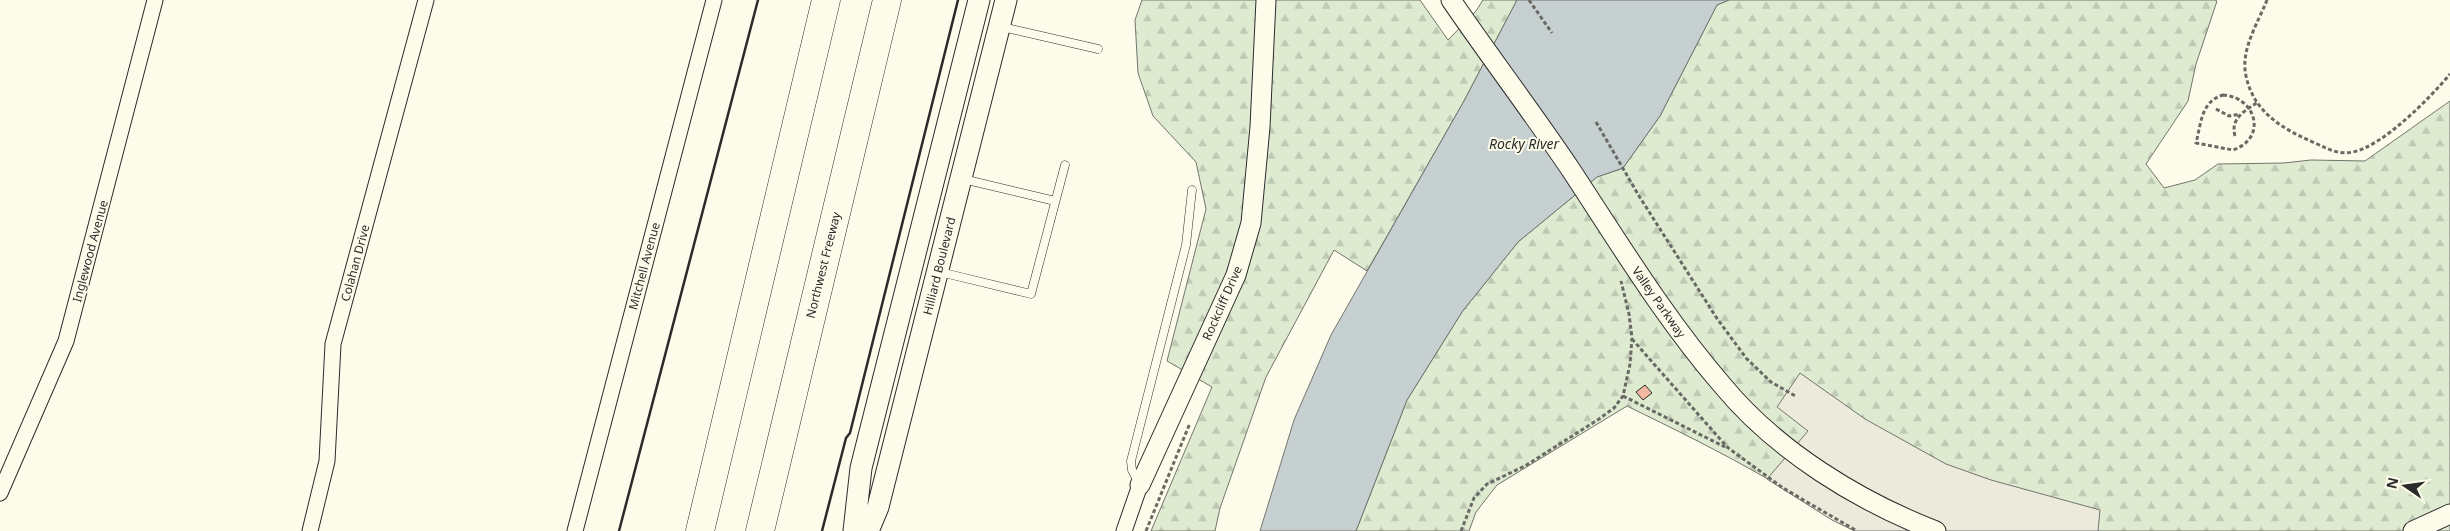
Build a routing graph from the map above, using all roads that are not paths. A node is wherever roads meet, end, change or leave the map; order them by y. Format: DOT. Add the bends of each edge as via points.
graph roads {
  1 [pos="155,0"];
  2 [pos="426,0"];
  3 [pos="714,0"];
  4 [pos="826,0"];
  5 [pos="887,0"];
  6 [pos="979,0"];
  7 [pos="1006,0"];
  8 [pos="1266,0"];
  9 [pos="1451,0"];
  10 [pos="1000,26"];
  11 [pos="1098,49"];
  12 [pos="1065,164"];
  13 [pos="961,178"];
  14 [pos="1192,190"];
  15 [pos="1055,201"];
  16 [pos="938,271"];
  17 [pos="1140,484"];
  18 [pos="0,493"];
  19 [pos="2450,514"];
  20 [pos="310,531"];
  21 [pos="575,531"];
  22 [pos="700,531"];
  23 [pos="760,531"];
  24 [pos="854,531"];
  25 [pos="868,531"];
  26 [pos="1124,531"];
  27 [pos="1936,531"];
  28 [pos="2414,531"];
  1 -- 18 [label="street, Inglewood Avenue" via="66,341"];
  2 -- 20 [label="street, Colahan Drive" via="333,344 327,461"];
  3 -- 21 [label="street, Mitchell Avenue"];
  4 -- 22 [label="highway"];
  5 -- 23 [label="highway, Northwest Freeway"];
  6 -- 24 [label="main road, Hilliard Boulevard" via="861,468"];
  7 -- 10 [label="main road, Hilliard Boulevard"];
  8 -- 17 [label="street, Rockcliff Drive" via="1256,179 1249,231 1236,274"];
  9 -- 27 [label="street, Valley Parkway" via="1680,332 1724,388 1791,450 1823,472"];
  10 -- 11 [label="lane"];
  10 -- 13 [label="main road, Hilliard Boulevard"];
  12 -- 15 [label="lane"];
  13 -- 15 [label="lane"];
  13 -- 16 [label="main road, Hilliard Boulevard"];
  14 -- 17 [label="lane" via="1186,245 1131,461"];
  15 -- 16 [label="lane" via="1030,294"];
  16 -- 25 [label="main road, Hilliard Boulevard" via="878,507"];
  17 -- 26 [label="street, Rockcliff Drive"];
  19 -- 28 [label="street"];
}
